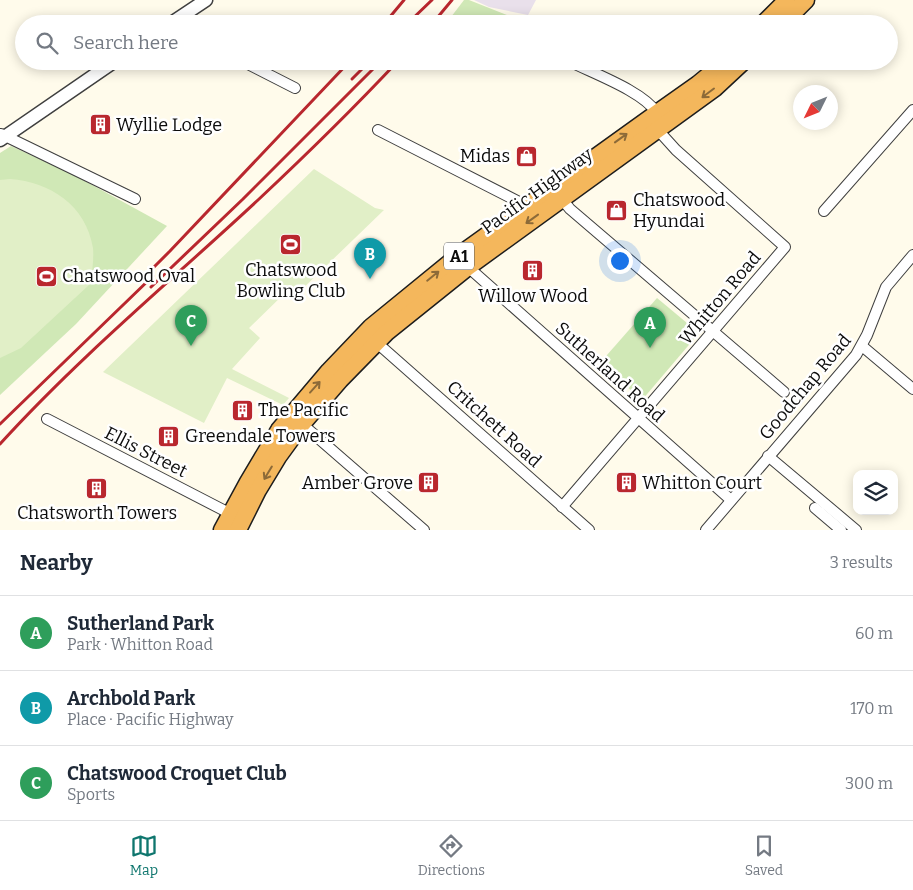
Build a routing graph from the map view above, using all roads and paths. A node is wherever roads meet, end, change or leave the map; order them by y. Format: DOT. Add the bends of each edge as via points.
graph roads {
  1 [pos="787,0"];
  2 [pos="806,0"];
  3 [pos="201,1"];
  4 [pos="182,15"];
  5 [pos="772,15"];
  6 [pos="791,15"];
  7 [pos="102,70"];
  8 [pos="260,70"];
  9 [pos="587,70"];
  10 [pos="715,70"];
  11 [pos="734,70"];
  12 [pos="295,88"];
  13 [pos="913,110"];
  14 [pos="656,113"];
  15 [pos="657,129"];
  16 [pos="378,130"];
  17 [pos="2,137"];
  18 [pos="561,198"];
  19 [pos="134,199"];
  20 [pos="527,206"];
  21 [pos="824,211"];
  22 [pos="913,254"];
  23 [pos="468,267"];
  24 [pos="713,332"];
  25 [pos="376,342"];
  26 [pos="862,346"];
  27 [pos="913,389"];
  28 [pos="784,392"];
  29 [pos="47,419"];
  30 [pos="638,419"];
  31 [pos="302,424"];
  32 [pos="768,456"];
  33 [pos="731,500"];
  34 [pos="562,507"];
  35 [pos="815,508"];
  36 [pos="240,524"];
  37 [pos="222,530"];
  38 [pos="424,530"];
  39 [pos="589,530"];
  40 [pos="706,530"];
  41 [pos="841,530"];
  42 [pos="856,530"];
  1 -- 5 [label="highway"];
  2 -- 6 [label="highway"];
  3 -- 4 [label="street"];
  7 -- 17 [label="street"];
  8 -- 12 [label="street"];
  9 -- 14 [label="street" via="635,93 653,106"];
  10 -- 14 [label="highway, Pacific Highway / A1"];
  11 -- 15 [label="highway, Pacific Highway / A1, one-way" via="715,88"];
  13 -- 21 [label="street"];
  20 -- 14 [label="highway, Pacific Highway / A1, one-way"];
  15 -- 18 [label="highway, Pacific Highway / A1"];
  15 -- 24 [label="street, Whitton Road" via="676,150 785,247"];
  16 -- 20 [label="street"];
  17 -- 19 [label="street"];
  18 -- 23 [label="highway, Pacific Highway / A1, one-way"];
  18 -- 24 [label="street"];
  36 -- 20 [label="highway, Pacific Highway / A1, one-way" via="248,482 279,430 360,338 458,256"];
  22 -- 26 [label="street, Goodchap Road" via="886,287"];
  23 -- 25 [label="highway, Pacific Highway / A1"];
  23 -- 30 [label="street, Sutherland Road"];
  24 -- 28 [label="street"];
  24 -- 30 [label="street, Whitton Road"];
  25 -- 31 [label="highway, Pacific Highway / A1"];
  25 -- 34 [label="street, Critchett Road"];
  26 -- 27 [label="street"];
  26 -- 32 [label="street, Goodchap Road"];
  29 -- 36 [label="street, Ellis Street"];
  30 -- 33 [label="street, Sutherland Road"];
  30 -- 34 [label="street, Whitton Road"];
  31 -- 36 [label="highway, Pacific Highway / A1, one-way" via="278,457"];
  31 -- 38 [label="street"];
  32 -- 33 [label="street, Goodchap Road"];
  32 -- 42 [label="street"];
  33 -- 40 [label="street, Goodchap Road"];
  34 -- 39 [label="street, Critchett Road"];
  35 -- 41 [label="street"];
  36 -- 37 [label="highway, Pacific Highway / A1"];
}
